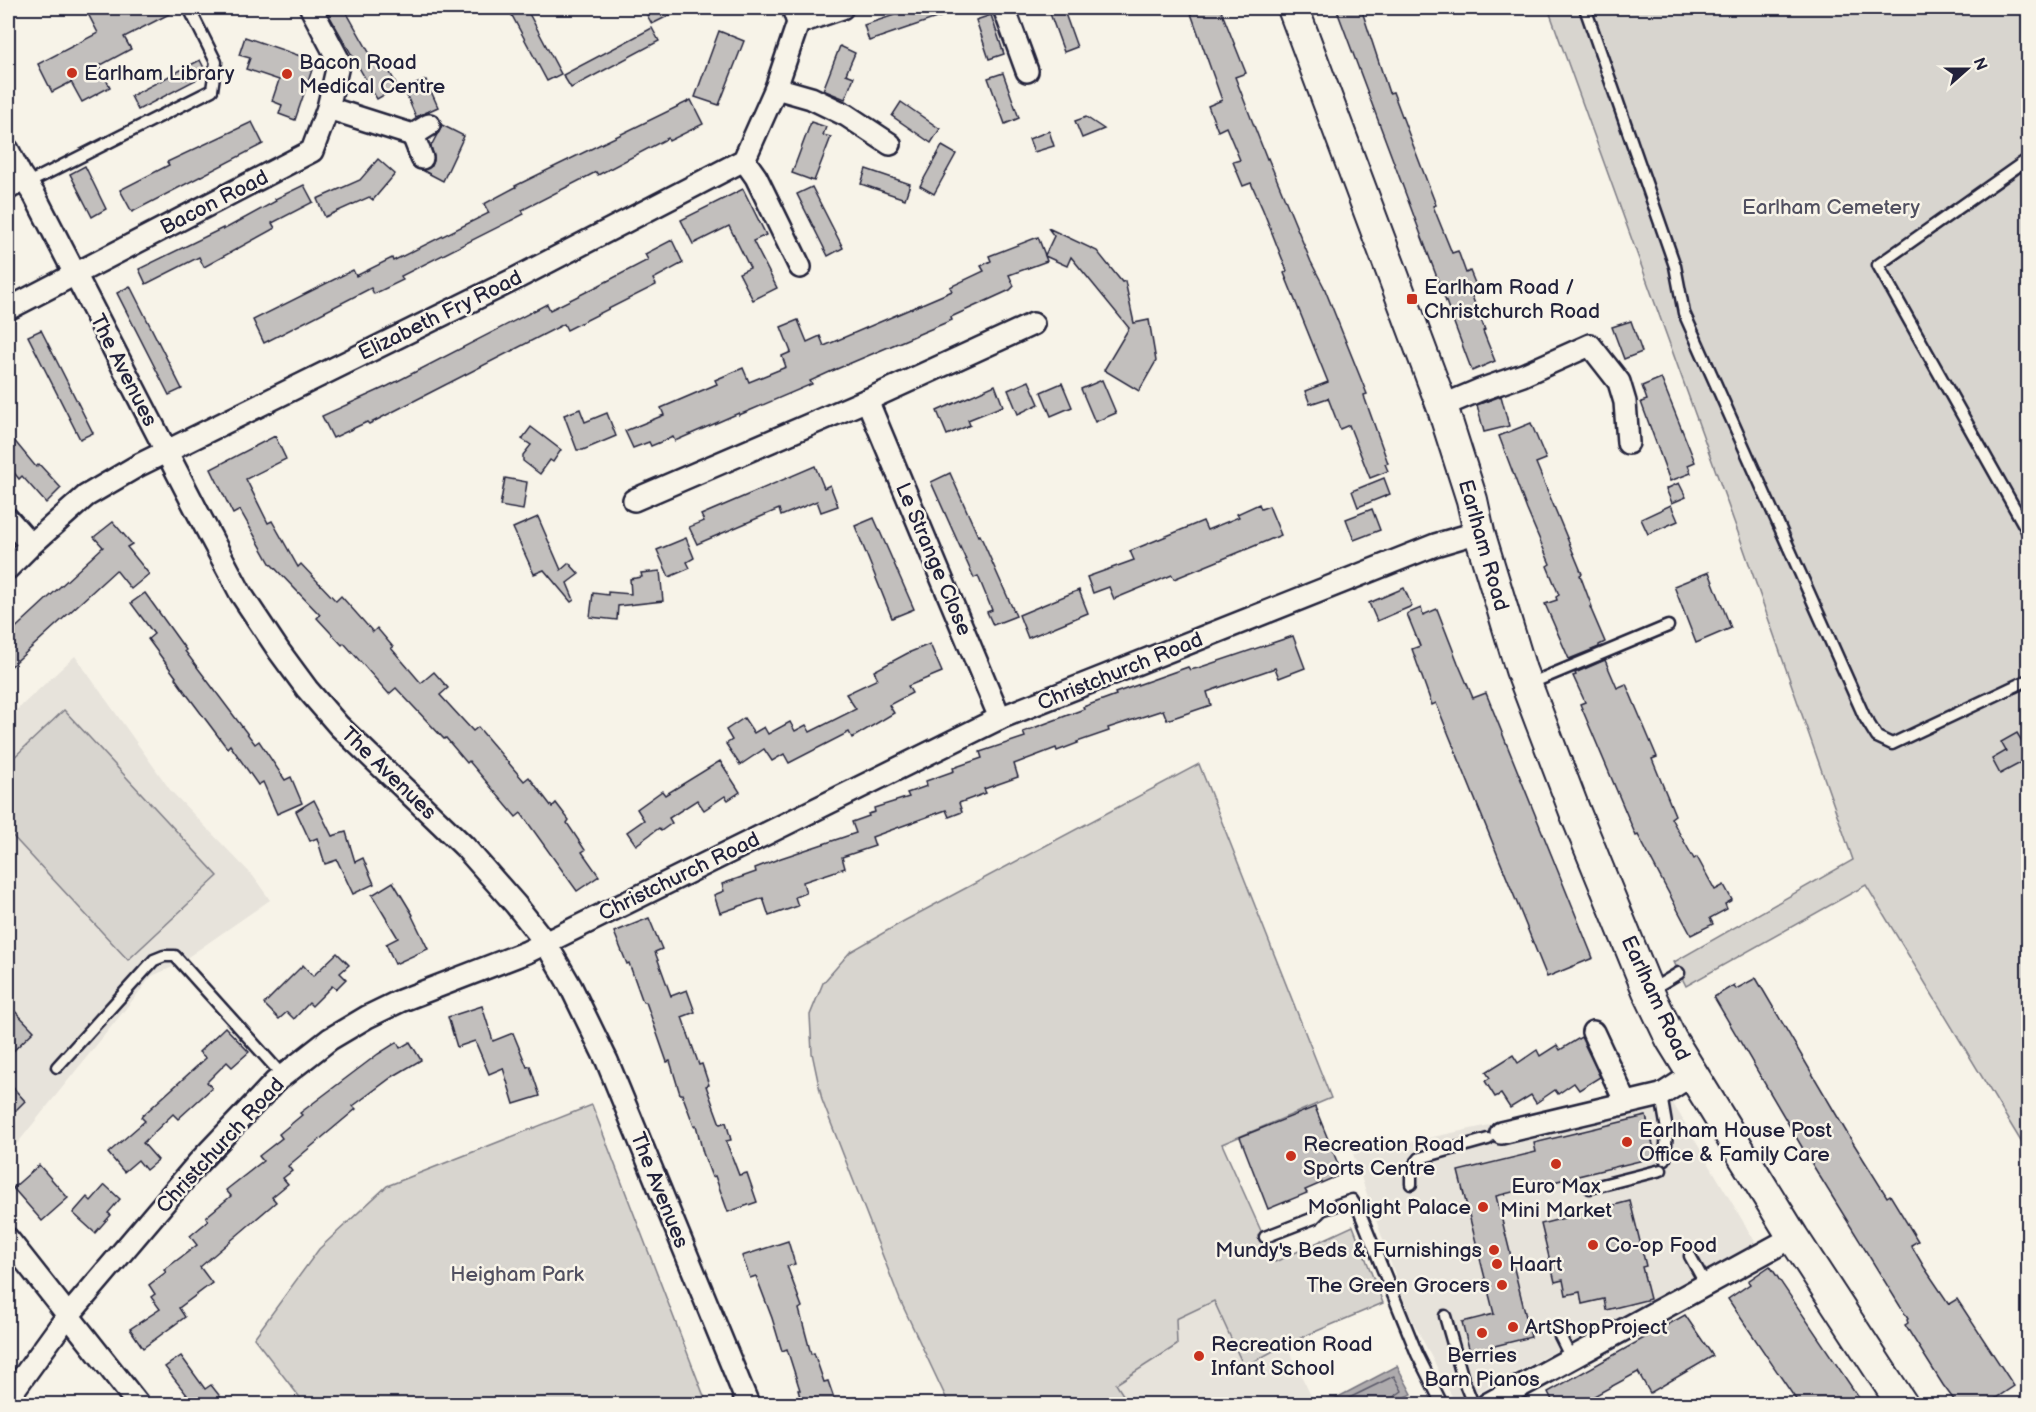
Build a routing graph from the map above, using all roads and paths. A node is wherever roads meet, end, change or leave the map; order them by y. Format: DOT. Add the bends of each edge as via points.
graph roads {
  1 [pos="189,8"];
  2 [pos="311,8"];
  3 [pos="842,8"];
  4 [pos="1004,8"];
  5 [pos="1293,8"];
  6 [pos="1585,8"];
  7 [pos="796,15"];
  8 [pos="1027,71"];
  9 [pos="776,88"];
  10 [pos="328,108"];
  11 [pos="890,144"];
  12 [pos="8,150"];
  13 [pos="422,158"];
  14 [pos="2028,159"];
  15 [pos="744,160"];
  16 [pos="26,184"];
  17 [pos="8,195"];
  18 [pos="800,267"];
  19 [pos="75,274"];
  20 [pos="8,309"];
  21 [pos="1033,324"];
  22 [pos="867,400"];
  23 [pos="1442,406"];
  24 [pos="1628,442"];
  25 [pos="165,452"];
  26 [pos="634,500"];
  27 [pos="8,519"];
  28 [pos="1479,532"];
  29 [pos="2028,532"];
  30 [pos="31,544"];
  31 [pos="8,568"];
  32 [pos="1668,626"];
  33 [pos="2028,680"];
  34 [pos="1526,685"];
  35 [pos="1000,718"];
  36 [pos="545,942"];
  37 [pos="1679,973"];
  38 [pos="1648,991"];
  39 [pos="1593,1032"];
  40 [pos="57,1067"];
  41 [pos="1693,1074"];
  42 [pos="283,1076"];
  43 [pos="1661,1095"];
  44 [pos="1626,1103"];
  45 [pos="1495,1136"];
  46 [pos="1411,1184"];
  47 [pos="1590,1188"];
  48 [pos="1265,1237"];
  49 [pos="1793,1237"];
  50 [pos="8,1239"];
  51 [pos="1690,1256"];
  52 [pos="1706,1285"];
  53 [pos="69,1316"];
  54 [pos="1445,1316"];
  55 [pos="1560,1336"];
  56 [pos="1571,1358"];
  57 [pos="8,1398"];
  58 [pos="138,1404"];
  59 [pos="748,1404"];
  60 [pos="1443,1404"];
  61 [pos="1473,1404"];
  62 [pos="1488,1404"];
  63 [pos="1901,1404"];
  1 -- 16 [label="lane" via="216,62 212,90"];
  2 -- 10 [label="street, Bacon Road" via="339,61"];
  3 -- 7 [label="street"];
  4 -- 8 [label="street"];
  5 -- 23 [label="main road, Earlham Road"];
  6 -- 33 [label="lane" via="1676,266 1684,313 1864,716 1877,737 1892,744"];
  7 -- 9 [label="street"];
  9 -- 11 [label="street" via="837,110"];
  9 -- 15 [label="street"];
  10 -- 13 [label="street" via="421,130"];
  10 -- 19 [label="street, Bacon Road" via="312,151"];
  12 -- 16 [label="street, The Avenues"];
  14 -- 29 [label="lane" via="1878,265"];
  15 -- 18 [label="street"];
  15 -- 25 [label="street, Elizabeth Fry Road"];
  16 -- 17 [label="lane"];
  16 -- 19 [label="street, The Avenues"];
  19 -- 20 [label="street, Bacon Road"];
  19 -- 25 [label="street, The Avenues"];
  21 -- 22 [label="street"];
  22 -- 26 [label="street"];
  22 -- 35 [label="street, Le Strange Close"];
  23 -- 24 [label="street" via="1590,345 1618,382 1625,402"];
  23 -- 28 [label="main road, Earlham Road"];
  25 -- 30 [label="street, Elizabeth Fry Road" via="86,496"];
  25 -- 36 [label="street, The Avenues" via="241,594 307,689 339,726 464,846"];
  27 -- 30 [label="street"];
  28 -- 34 [label="main road, Earlham Road"];
  28 -- 35 [label="street, Christchurch Road" via="1435,545"];
  30 -- 31 [label="street, Elizabeth Fry Road"];
  32 -- 34 [label="lane"];
  34 -- 38 [label="main road, Earlham Road"];
  35 -- 36 [label="street, Christchurch Road"];
  36 -- 42 [label="street, Christchurch Road" via="367,1017 330,1039"];
  36 -- 59 [label="street, The Avenues" via="607,1061"];
  37 -- 38 [label="lane"];
  38 -- 41 [label="main road, Earlham Road"];
  39 -- 44 [label="street"];
  40 -- 42 [label="lane" via="154,960 175,956"];
  41 -- 43 [label="street, Earlham Road"];
  41 -- 49 [label="main road, Earlham Road"];
  42 -- 53 [label="street, Christchurch Road" via="198,1163"];
  43 -- 44 [label="street, Earlham Road"];
  43 -- 47 [label="lane" via="1666,1130 1663,1165"];
  44 -- 45 [label="street, Earlham Road"];
  45 -- 46 [label="lane" via="1420,1158 1411,1170"];
  48 -- 60 [label="lane" via="1352,1200 1417,1354"];
  49 -- 52 [label="street"];
  49 -- 63 [label="main road, Earlham Road"];
  50 -- 53 [label="street"];
  51 -- 52 [label="lane"];
  52 -- 56 [label="street"];
  53 -- 57 [label="street, Christchurch Road"];
  53 -- 58 [label="street"];
  54 -- 61 [label="lane"];
  55 -- 56 [label="lane"];
  56 -- 62 [label="street"];
}
